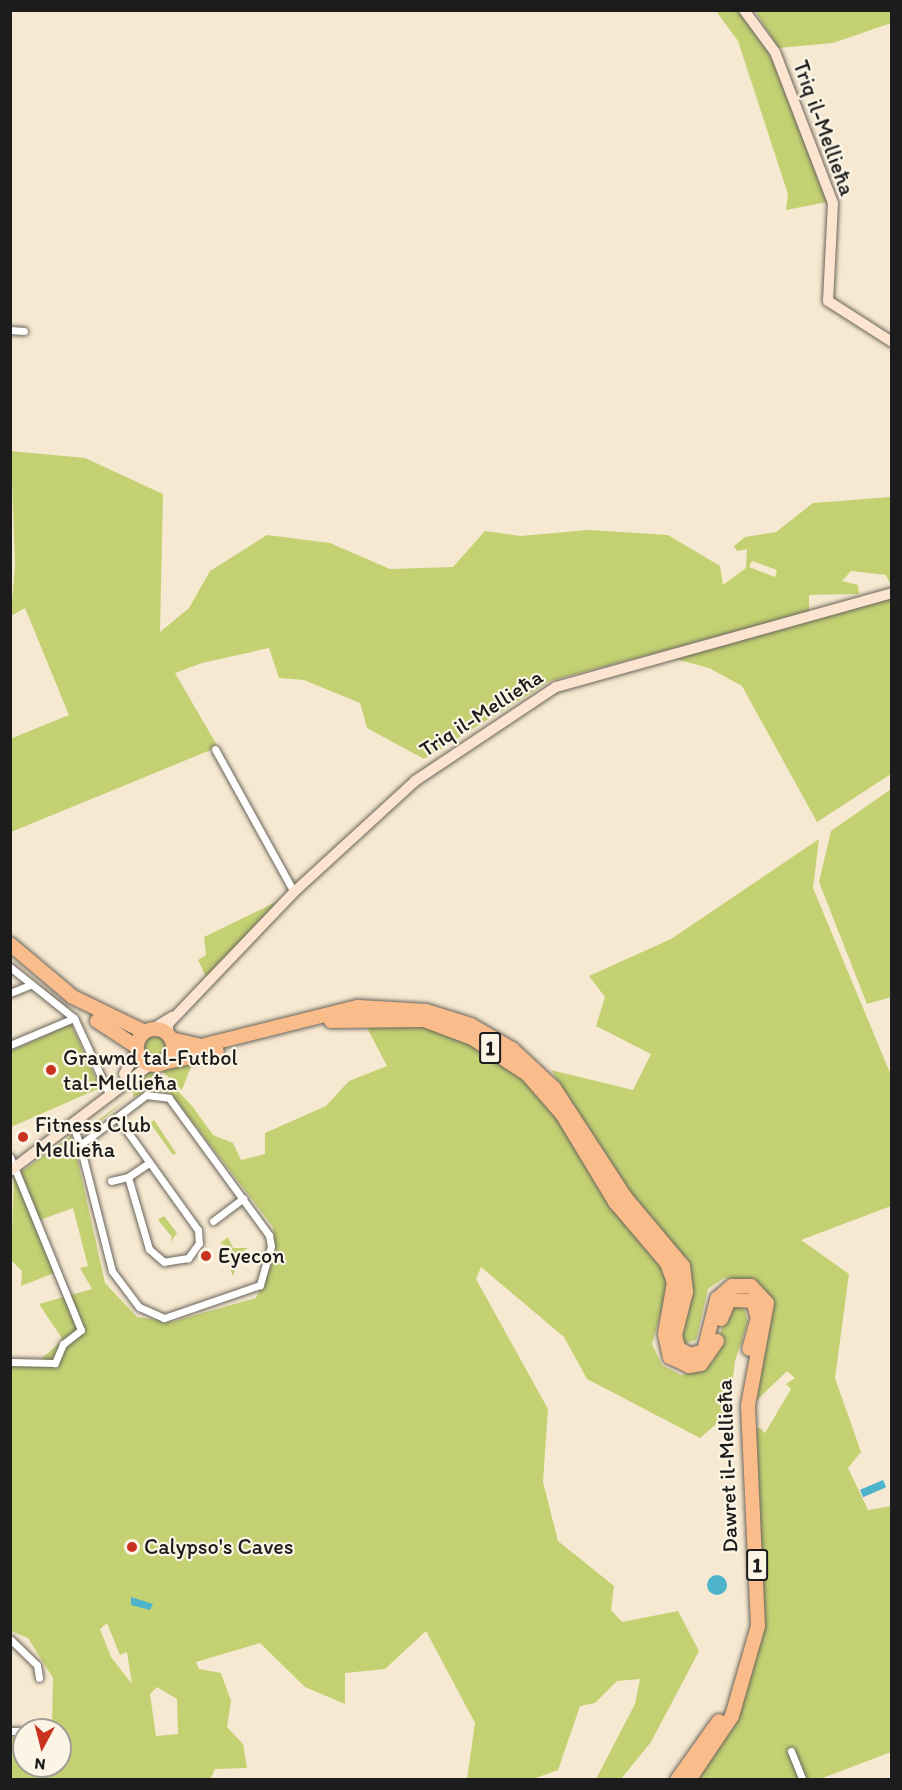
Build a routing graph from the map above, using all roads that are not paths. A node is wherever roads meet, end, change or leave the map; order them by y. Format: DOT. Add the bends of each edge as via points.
graph roads {
  1 [pos="744,10"];
  2 [pos="10,330"];
  3 [pos="24,331"];
  4 [pos="891,342"];
  5 [pos="891,593"];
  6 [pos="215,749"];
  7 [pos="294,892"];
  8 [pos="10,944"];
  9 [pos="10,954"];
  10 [pos="10,967"];
  11 [pos="30,985"];
  12 [pos="10,993"];
  13 [pos="177,1014"];
  14 [pos="74,1018"];
  15 [pos="148,1031"];
  16 [pos="169,1037"];
  17 [pos="10,1045"];
  18 [pos="137,1049"];
  19 [pos="157,1063"];
  20 [pos="110,1096"];
  21 [pos="117,1117"];
  22 [pos="73,1126"];
  23 [pos="80,1145"];
  24 [pos="149,1163"];
  25 [pos="12,1165"];
  26 [pos="128,1177"];
  27 [pos="111,1181"];
  28 [pos="243,1198"];
  29 [pos="213,1221"];
  30 [pos="10,1362"];
  31 [pos="10,1639"];
  32 [pos="14,1646"];
  33 [pos="39,1678"];
  34 [pos="791,1751"];
  35 [pos="677,1779"];
  36 [pos="689,1779"];
  37 [pos="803,1779"];
  1 -- 4 [label="main road, Triq il-Mellieħa" via="775,52 833,203 828,301"];
  2 -- 3 [label="street"];
  5 -- 7 [label="main road, Triq il-Mellieħa" via="556,687 415,781"];
  6 -- 7 [label="street"];
  7 -- 13 [label="main road, Triq il-Mellieħa"];
  8 -- 15 [label="highway" via="73,997"];
  9 -- 18 [label="highway" via="67,1003"];
  10 -- 11 [label="street"];
  11 -- 12 [label="street"];
  11 -- 14 [label="street"];
  13 -- 15 [label="main road, Triq il-Mellieħa"];
  13 -- 16 [label="main road, Triq il-Mellieħa" via="168,1024"];
  14 -- 17 [label="street"];
  14 -- 20 [label="street"];
  15 -- 16 [label="highway"];
  15 -- 18 [label="highway"];
  16 -- 19 [label="highway" via="172,1053"];
  16 -- 36 [label="highway, Dawret il-Mellieħa / 1" via="201,1046 358,1007 426,1011 471,1025 512,1049 554,1088 624,1197 684,1266 686,1292 675,1335 684,1353 697,1354 707,1346 714,1306 723,1291 751,1286 767,1303 748,1406 758,1626 732,1716"];
  18 -- 19 [label="highway"];
  18 -- 20 [label="main road"];
  19 -- 20 [label="main road"];
  19 -- 35 [label="highway, Dawret il-Mellieħa / 1" via="357,1017 424,1020 453,1030 508,1059 548,1096 615,1202 667,1263 674,1282 664,1334 670,1357 690,1366 710,1358 725,1304 738,1297 753,1300 758,1318 742,1402 752,1622 736,1688 715,1731"];
  20 -- 22 [label="main road"];
  21 -- 23 [label="street"];
  21 -- 24 [label="street"];
  21 -- 28 [label="street" via="146,1095 169,1098"];
  22 -- 23 [label="street"];
  22 -- 25 [label="main road"];
  23 -- 28 [label="street" via="112,1271 139,1307 164,1318 260,1285 269,1235"];
  24 -- 26 [label="street"];
  24 -- 26 [label="street" via="198,1230 200,1243 188,1258 165,1262 149,1249"];
  25 -- 30 [label="street" via="81,1330 63,1344 55,1364"];
  26 -- 27 [label="street"];
  28 -- 29 [label="street"];
  31 -- 32 [label="street"];
  32 -- 33 [label="street" via="37,1665"];
  34 -- 37 [label="street"];
}
